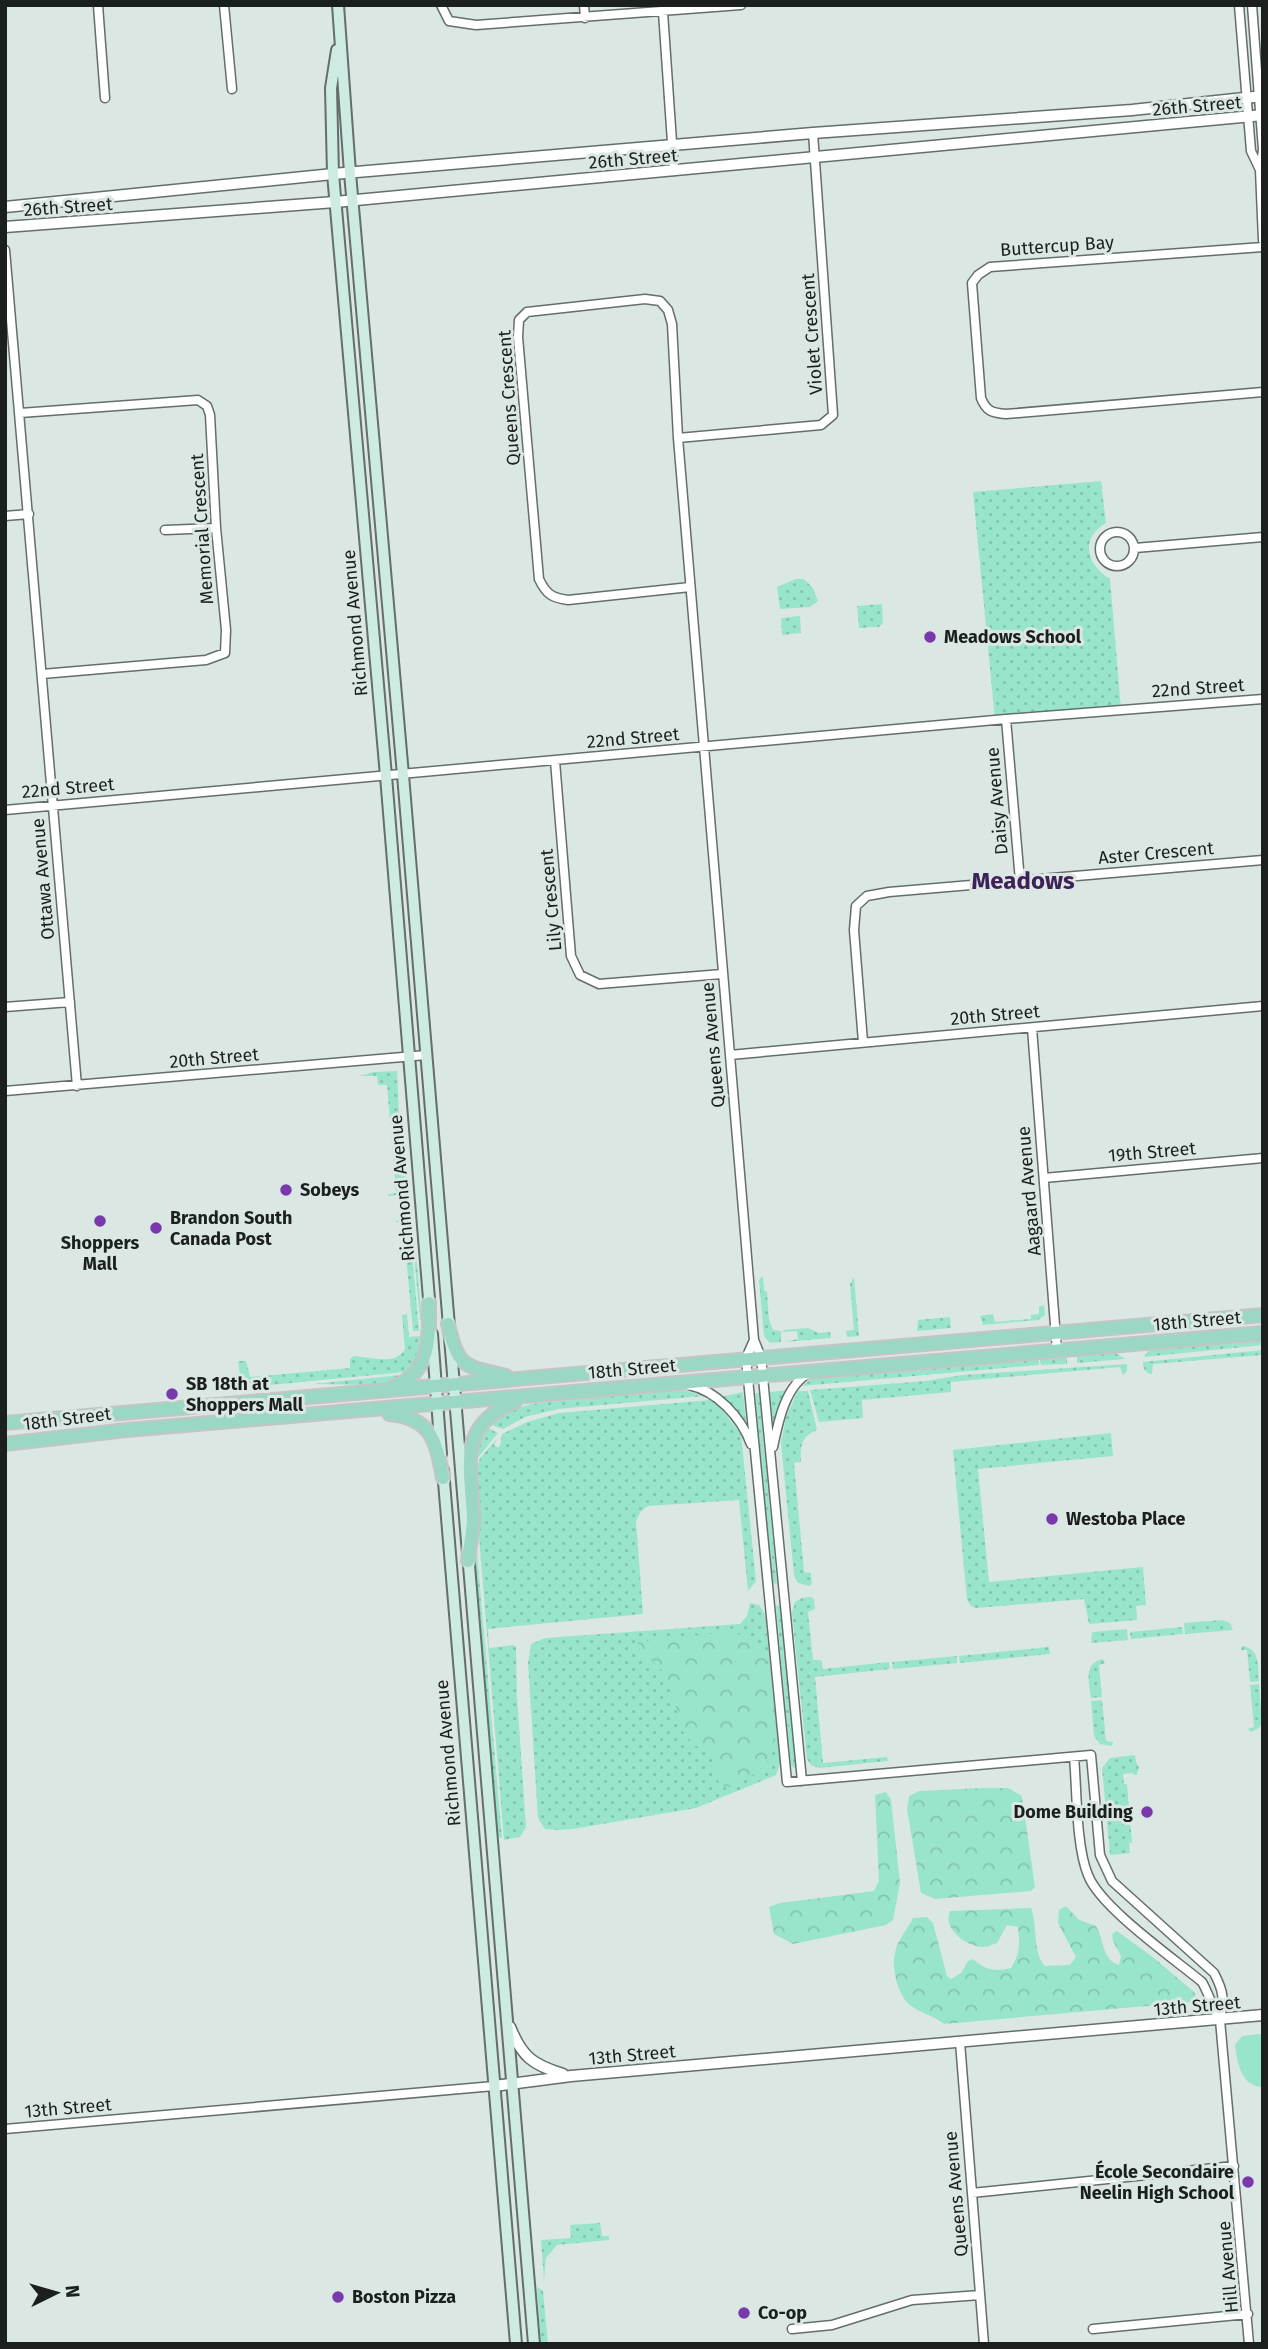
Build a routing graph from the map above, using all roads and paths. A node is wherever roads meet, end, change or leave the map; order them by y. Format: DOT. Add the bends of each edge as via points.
graph roads {
  1 [pos="98,5"];
  2 [pos="225,5"];
  3 [pos="338,5"];
  4 [pos="441,5"];
  5 [pos="584,5"];
  6 [pos="741,5"];
  7 [pos="1238,5"];
  8 [pos="1252,5"];
  9 [pos="663,12"];
  10 [pos="585,18"];
  11 [pos="340,30"];
  12 [pos="232,89"];
  13 [pos="1261,96"];
  14 [pos="105,98"];
  15 [pos="1246,98"];
  16 [pos="1262,115"];
  17 [pos="1248,117"];
  18 [pos="813,133"];
  19 [pos="673,145"];
  20 [pos="815,158"];
  21 [pos="1260,170"];
  22 [pos="674,171"];
  23 [pos="350,173"];
  24 [pos="333,174"];
  25 [pos="352,200"];
  26 [pos="335,202"];
  27 [pos="5,207"];
  28 [pos="5,227"];
  29 [pos="1263,240"];
  30 [pos="1263,247"];
  31 [pos="5,250"];
  32 [pos="1263,392"];
  33 [pos="20,413"];
  34 [pos="678,438"];
  35 [pos="29,514"];
  36 [pos="5,516"];
  37 [pos="216,528"];
  38 [pos="165,530"];
  39 [pos="1263,537"];
  40 [pos="1135,548"];
  41 [pos="690,587"];
  42 [pos="42,674"];
  43 [pos="1263,699"];
  44 [pos="1006,719"];
  45 [pos="703,748"];
  46 [pos="555,761"];
  47 [pos="403,775"];
  48 [pos="386,776"];
  49 [pos="52,806"];
  50 [pos="5,810"];
  51 [pos="1263,860"];
  52 [pos="1020,881"];
  53 [pos="722,974"];
  54 [pos="70,1002"];
  55 [pos="1263,1006"];
  56 [pos="5,1007"];
  57 [pos="1032,1028"];
  58 [pos="863,1042"];
  59 [pos="426,1055"];
  60 [pos="730,1055"];
  61 [pos="409,1057"];
  62 [pos="77,1086"];
  63 [pos="5,1091"];
  64 [pos="1263,1158"];
  65 [pos="1044,1178"];
  66 [pos="429,1303"];
  67 [pos="1263,1315"];
  68 [pos="448,1324"];
  69 [pos="1056,1332"];
  70 [pos="1263,1333"];
  71 [pos="754,1340"];
  72 [pos="1057,1350"];
  73 [pos="761,1357"];
  74 [pos="746,1358"];
  75 [pos="822,1371"];
  76 [pos="763,1375"];
  77 [pos="747,1376"];
  78 [pos="523,1378"];
  79 [pos="453,1384"];
  80 [pos="665,1384"];
  81 [pos="436,1385"];
  82 [pos="380,1390"];
  83 [pos="539,1395"];
  84 [pos="455,1403"];
  85 [pos="437,1404"];
  86 [pos="350,1412"];
  87 [pos="5,1423"];
  88 [pos="5,1444"];
  89 [pos="771,1460"];
  90 [pos="756,1464"];
  91 [pos="443,1478"];
  92 [pos="468,1561"];
  93 [pos="1074,1757"];
  94 [pos="802,1781"];
  95 [pos="494,1850"];
  96 [pos="474,1851"];
  97 [pos="1263,2015"];
  98 [pos="506,2018"];
  99 [pos="1220,2020"];
  100 [pos="960,2042"];
  101 [pos="570,2076"];
  102 [pos="512,2083"];
  103 [pos="494,2086"];
  104 [pos="5,2129"];
  105 [pos="1234,2166"];
  106 [pos="972,2193"];
  107 [pos="979,2295"];
  108 [pos="1248,2314"];
  109 [pos="792,2329"];
  110 [pos="1093,2329"];
  111 [pos="516,2344"];
  112 [pos="534,2344"];
  113 [pos="984,2344"];
  114 [pos="1250,2344"];
  1 -- 14 [label="street"];
  2 -- 12 [label="street"];
  3 -- 11 [label="main road, Richmond Avenue"];
  4 -- 10 [label="street" via="449,21 461,24"];
  5 -- 10 [label="street"];
  6 -- 9 [label="street"];
  7 -- 15 [label="street"];
  8 -- 13 [label="street"];
  9 -- 10 [label="street"];
  9 -- 19 [label="street"];
  11 -- 23 [label="main road, Richmond Avenue"];
  11 -- 24 [label="main road, Richmond Avenue" via="331,88"];
  13 -- 15 [label="street, 26th Street"];
  13 -- 16 [label="street"];
  15 -- 17 [label="street"];
  15 -- 18 [label="street, 26th Street"];
  16 -- 17 [label="street, 26th Street"];
  16 -- 21 [label="street"];
  17 -- 20 [label="street, 26th Street"];
  17 -- 21 [label="street" via="1251,151"];
  18 -- 19 [label="street, 26th Street"];
  18 -- 20 [label="street, Violet Crescent"];
  19 -- 22 [label="street"];
  19 -- 23 [label="street, 26th Street"];
  20 -- 22 [label="street, 26th Street"];
  20 -- 34 [label="street, Violet Crescent" via="834,415 821,425"];
  21 -- 29 [label="street"];
  22 -- 25 [label="street, 26th Street"];
  23 -- 24 [label="street, 26th Street"];
  23 -- 25 [label="main road, Richmond Avenue"];
  24 -- 26 [label="main road, Richmond Avenue"];
  24 -- 27 [label="street, 26th Street"];
  25 -- 26 [label="street, 26th Street"];
  25 -- 47 [label="main road, Richmond Avenue"];
  26 -- 28 [label="street, 26th Street"];
  26 -- 48 [label="main road, Richmond Avenue"];
  30 -- 32 [label="street, Buttercup Bay" via="990,267 972,283 981,398 985,408 994,413"];
  31 -- 33 [label="street, Ottawa Avenue"];
  33 -- 35 [label="street, Ottawa Avenue"];
  33 -- 37 [label="street, Memorial Crescent" via="198,400 210,415"];
  34 -- 41 [label="street, Queens Crescent"];
  34 -- 41 [label="street, Queens Crescent" via="672,324 660,301 544,309 527,312 519,320 539,579 544,590 553,598 568,600"];
  35 -- 36 [label="street"];
  35 -- 42 [label="street, Ottawa Avenue"];
  37 -- 38 [label="street"];
  37 -- 42 [label="street, Memorial Crescent" via="225,653 206,660"];
  39 -- 40 [label="street"];
  40 -- 40 [label="street" via="1131,538 1117,532 1107,536 1100,550 1105,561 1115,566 1127,564"];
  41 -- 45 [label="street, Queens Crescent"];
  42 -- 49 [label="street, Ottawa Avenue"];
  43 -- 44 [label="street, 22nd Street"];
  44 -- 45 [label="street, 22nd Street"];
  44 -- 52 [label="street, Daisy Avenue"];
  45 -- 46 [label="street, 22nd Street"];
  45 -- 53 [label="street, Queens Avenue"];
  46 -- 47 [label="street, 22nd Street"];
  46 -- 53 [label="street, Lily Crescent" via="571,956 580,975 599,984"];
  47 -- 48 [label="street, 22nd Street"];
  47 -- 59 [label="main road, Richmond Avenue"];
  48 -- 49 [label="street, 22nd Street"];
  48 -- 61 [label="main road, Richmond Avenue"];
  49 -- 50 [label="street, 22nd Street"];
  49 -- 54 [label="street, Ottawa Avenue"];
  51 -- 52 [label="street, Aster Crescent"];
  52 -- 58 [label="street, Aster Crescent" via="889,892 867,896 856,906"];
  53 -- 60 [label="street, Queens Avenue"];
  54 -- 56 [label="street"];
  54 -- 62 [label="street, Ottawa Avenue"];
  55 -- 57 [label="street, 20th Street"];
  57 -- 58 [label="street, 20th Street"];
  57 -- 65 [label="street, Aagaard Avenue"];
  58 -- 60 [label="street, 20th Street"];
  59 -- 61 [label="street, 20th Street"];
  59 -- 68 [label="main road, Richmond Avenue"];
  60 -- 71 [label="street, Queens Avenue"];
  61 -- 62 [label="street, 20th Street"];
  61 -- 66 [label="main road, Richmond Avenue"];
  62 -- 63 [label="street, 20th Street"];
  64 -- 65 [label="street, 19th Street"];
  65 -- 69 [label="street, Aagaard Avenue"];
  66 -- 81 [label="main road, Richmond Avenue"];
  66 -- 82 [label="main road" via="427,1344 419,1368 406,1381"];
  67 -- 69 [label="main road, 18th Street"];
  68 -- 78 [label="main road" via="458,1355 468,1366"];
  68 -- 79 [label="main road, Richmond Avenue"];
  69 -- 72 [label="street, Aagaard Avenue"];
  69 -- 73 [label="main road, 18th Street"];
  70 -- 72 [label="main road, 18th Street"];
  71 -- 73 [label="street"];
  71 -- 74 [label="street"];
  72 -- 75 [label="main road, 18th Street"];
  73 -- 74 [label="main road, 18th Street"];
  73 -- 76 [label="street"];
  74 -- 77 [label="street"];
  74 -- 78 [label="main road, 18th Street"];
  75 -- 76 [label="main road, 18th Street"];
  75 -- 89 [label="street" via="804,1376 791,1394 779,1421"];
  76 -- 77 [label="main road, 18th Street"];
  76 -- 89 [label="street"];
  77 -- 80 [label="main road, 18th Street"];
  77 -- 90 [label="street"];
  78 -- 79 [label="main road, 18th Street"];
  79 -- 81 [label="main road, 18th Street"];
  79 -- 84 [label="main road, Richmond Avenue"];
  80 -- 83 [label="main road, 18th Street"];
  80 -- 90 [label="street" via="694,1386 720,1401 743,1427"];
  81 -- 82 [label="main road, 18th Street"];
  81 -- 85 [label="main road, Richmond Avenue"];
  82 -- 87 [label="main road, 18th Street"];
  83 -- 84 [label="main road, 18th Street"];
  83 -- 92 [label="main road" via="495,1411 473,1437"];
  84 -- 85 [label="main road, 18th Street"];
  84 -- 92 [label="main road, Richmond Avenue"];
  85 -- 86 [label="main road, 18th Street"];
  85 -- 91 [label="main road, Richmond Avenue"];
  86 -- 88 [label="main road, 18th Street"];
  86 -- 91 [label="main road" via="401,1415 420,1423 434,1440"];
  89 -- 94 [label="street"];
  90 -- 94 [label="street" via="787,1782"];
  91 -- 96 [label="main road, Richmond Avenue"];
  92 -- 95 [label="main road, Richmond Avenue"];
  93 -- 94 [label="street"];
  93 -- 99 [label="street" via="1083,1859 1096,1891 1202,1982"];
  93 -- 99 [label="street" via="1091,1755 1104,1868 1122,1892 1214,1973 1223,1989"];
  95 -- 96 [label="street"];
  95 -- 98 [label="main road, Richmond Avenue"];
  96 -- 103 [label="main road, Richmond Avenue"];
  97 -- 99 [label="street, 13th Street"];
  98 -- 101 [label="street" via="516,2043 529,2059"];
  98 -- 102 [label="main road, Richmond Avenue"];
  99 -- 100 [label="street, 13th Street"];
  99 -- 105 [label="street, Hill Avenue"];
  100 -- 101 [label="street, 13th Street"];
  100 -- 106 [label="street, Queens Avenue"];
  101 -- 102 [label="street, 13th Street"];
  102 -- 103 [label="street, 13th Street"];
  102 -- 112 [label="main road, Richmond Avenue"];
  103 -- 104 [label="street, 13th Street"];
  103 -- 111 [label="main road, Richmond Avenue"];
  105 -- 106 [label="street"];
  105 -- 108 [label="street, Hill Avenue"];
  106 -- 107 [label="street, Queens Avenue"];
  107 -- 109 [label="street" via="912,2300 832,2325"];
  107 -- 113 [label="street, Queens Avenue"];
  108 -- 110 [label="street"];
  108 -- 114 [label="street, Hill Avenue"];
}
